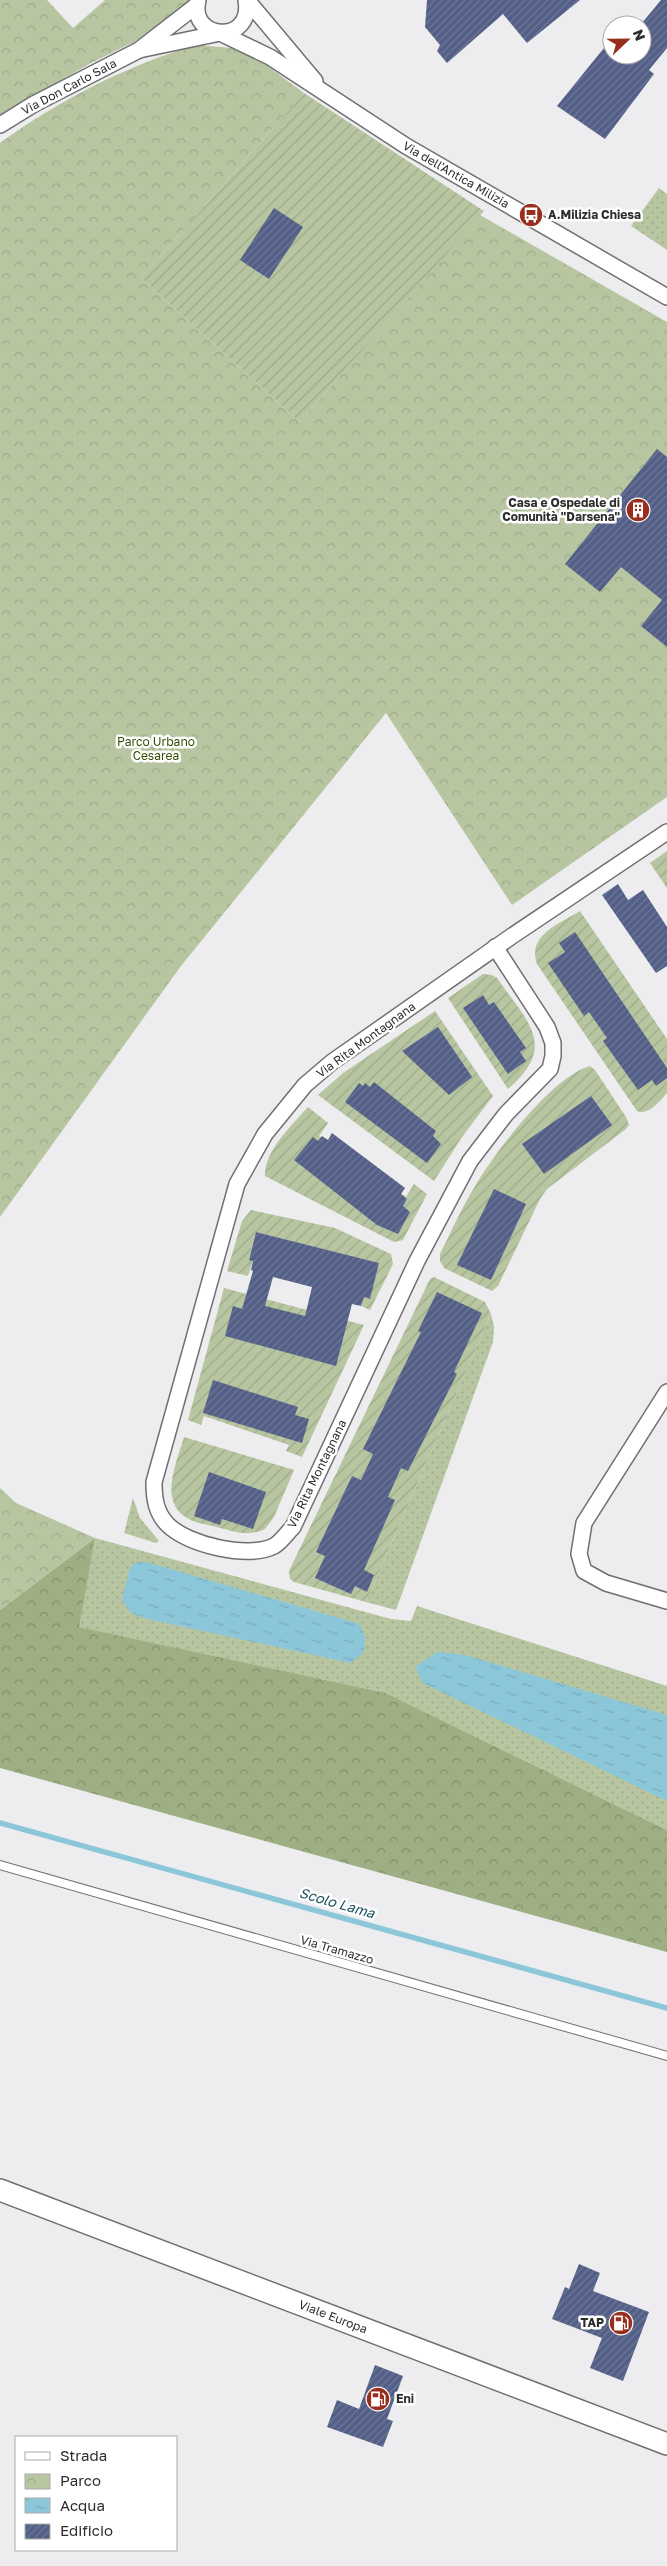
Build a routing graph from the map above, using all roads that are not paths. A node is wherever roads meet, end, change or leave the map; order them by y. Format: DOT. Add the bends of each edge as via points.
graph roads {
  1 [pos="247,0"];
  2 [pos="197,3"];
  3 [pos="220,33"];
  4 [pos="139,50"];
  5 [pos="326,93"];
  6 [pos="0,125"];
  7 [pos="667,297"];
  8 [pos="667,832"];
  9 [pos="495,947"];
  10 [pos="667,1392"];
  11 [pos="667,1601"];
  12 [pos="0,1866"];
  13 [pos="667,2056"];
  14 [pos="0,2190"];
  15 [pos="667,2444"];
  1 -- 3 [label="street, Via Don Carlo Sala" via="242,24"];
  1 -- 5 [label="street, Via dell'Antica Milizia"];
  2 -- 3 [label="street, Via dell'Antica Milizia" via="200,22"];
  2 -- 4 [label="street, Via Don Carlo Sala"];
  3 -- 4 [label="street, Via Don Carlo Sala"];
  3 -- 5 [label="street, Via dell'Antica Milizia" via="270,57"];
  4 -- 6 [label="street, Via Don Carlo Sala"];
  5 -- 7 [label="street, Via dell'Antica Milizia" via="406,146"];
  8 -- 9 [label="street, Via Rita Montagnana"];
  9 -- 9 [label="street, Via Rita Montagnana" via="332,1062 305,1085 265,1134 237,1184 154,1482 154,1500 162,1517 187,1538 238,1552 252,1552 274,1546 293,1526 418,1261 470,1161 506,1114 550,1068 553,1043 547,1027"];
  10 -- 11 [label="street" via="584,1522 579,1554 584,1571 606,1583"];
  12 -- 13 [label="lane, Via Tramazzo"];
  14 -- 15 [label="main road, Viale Europa"];
}
